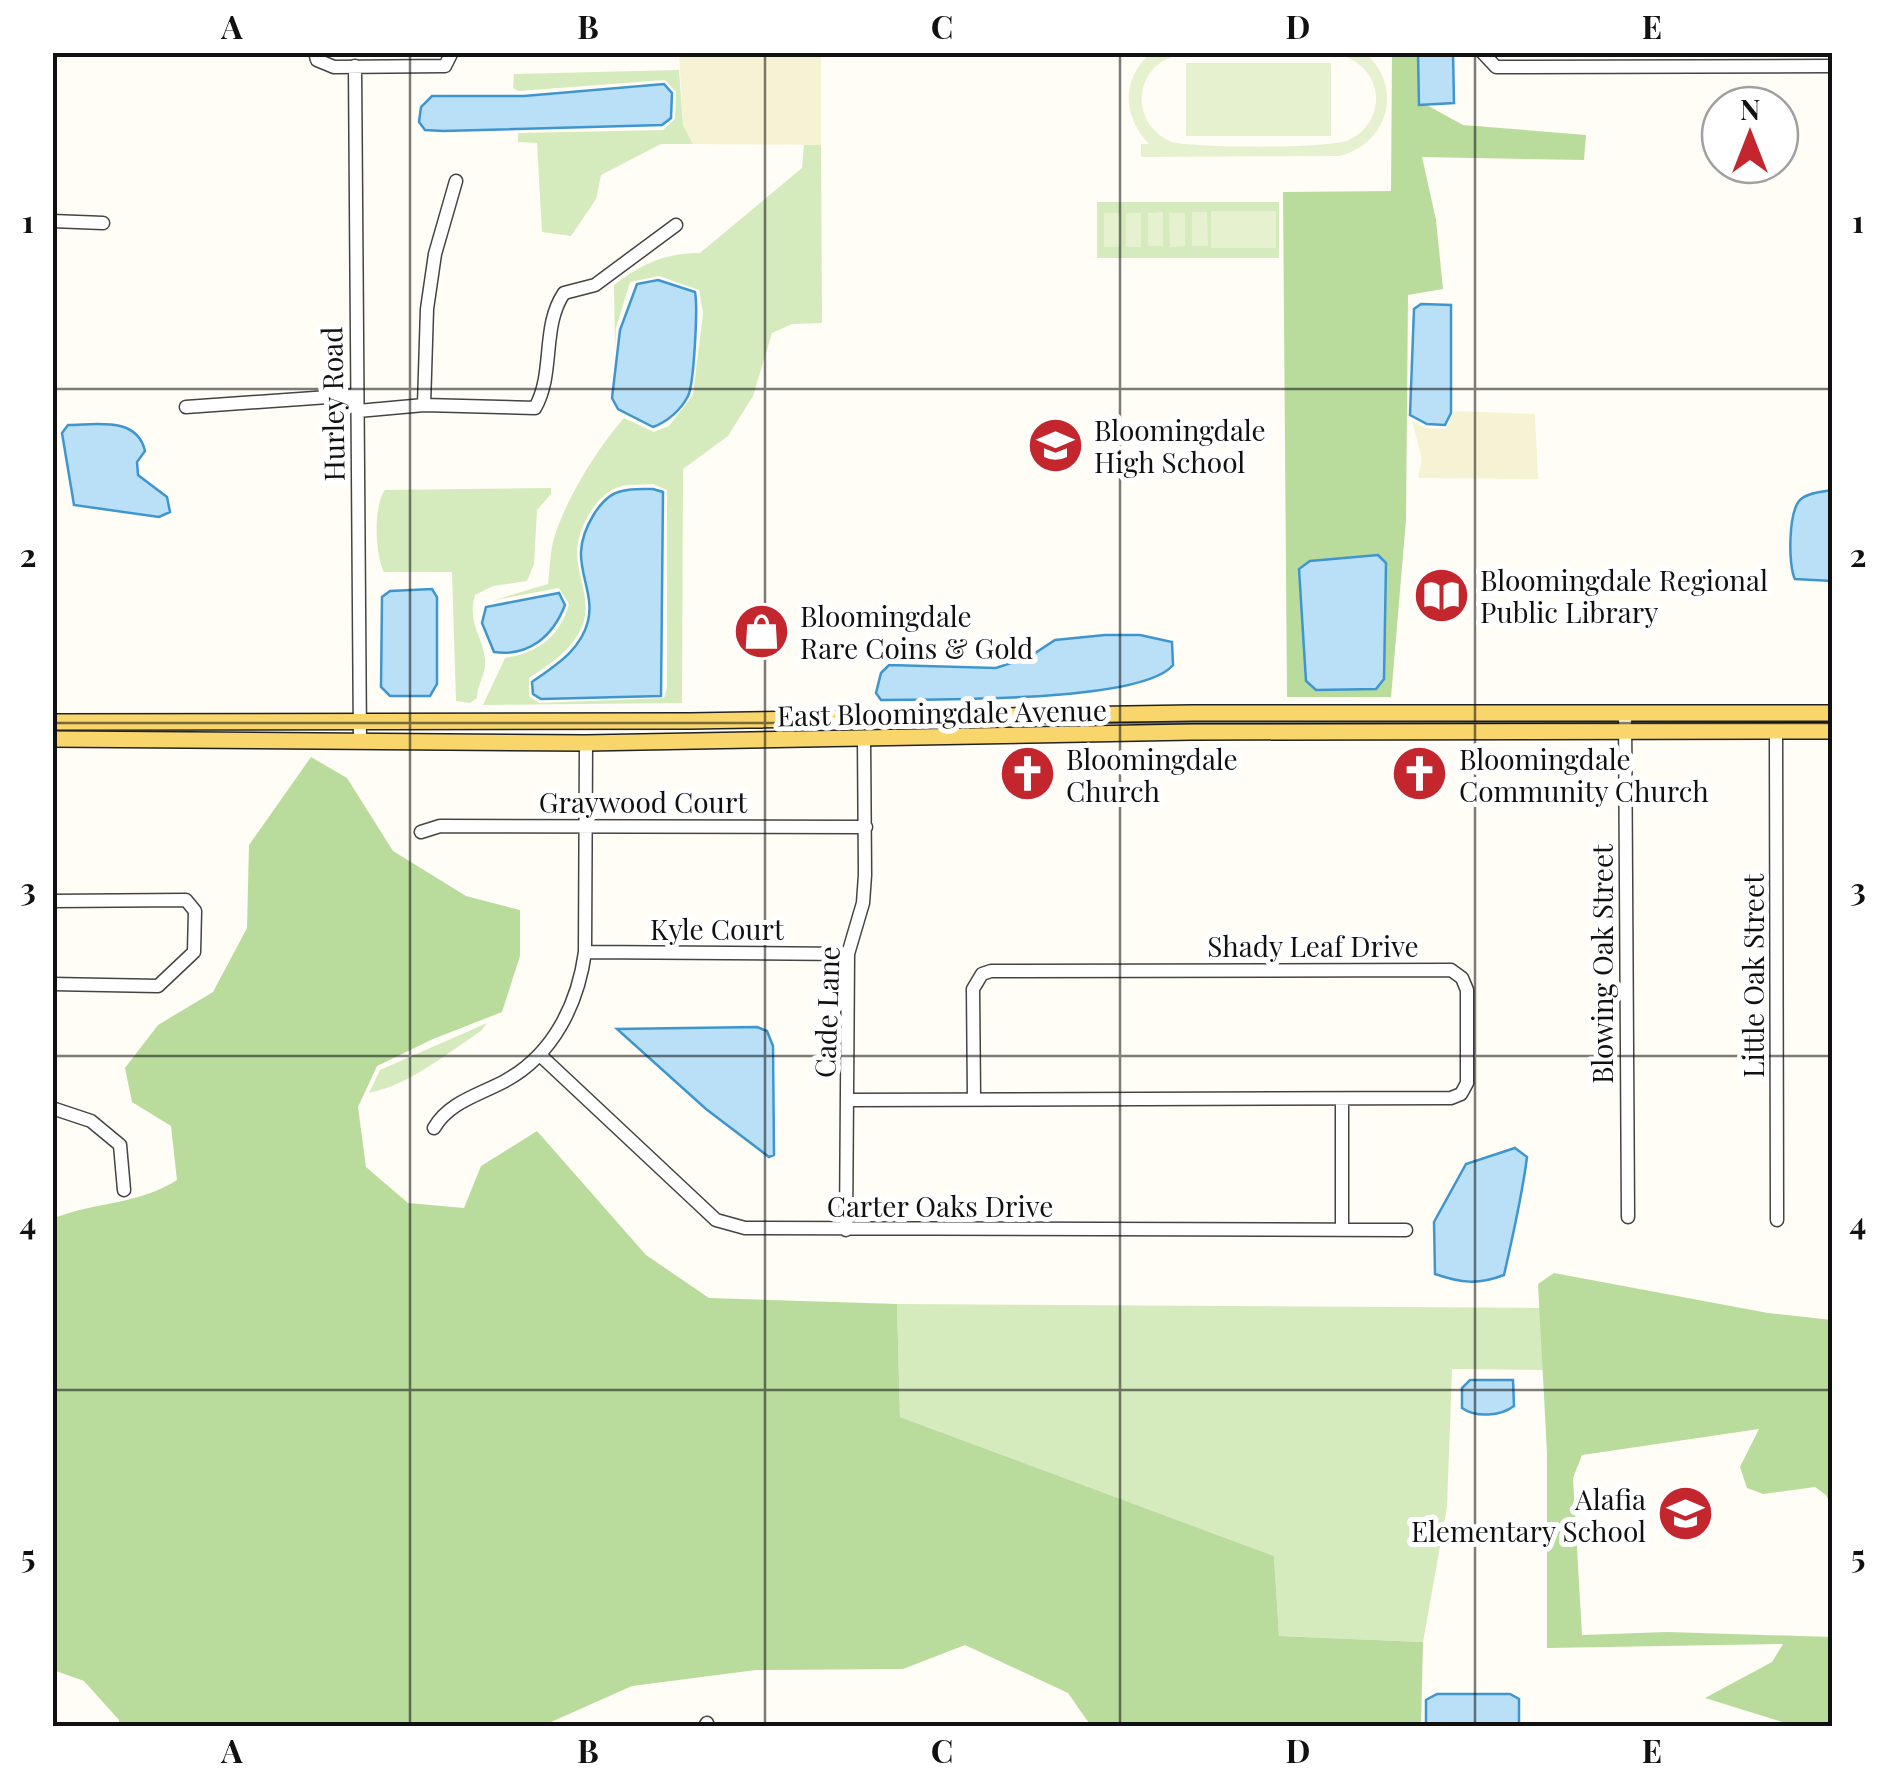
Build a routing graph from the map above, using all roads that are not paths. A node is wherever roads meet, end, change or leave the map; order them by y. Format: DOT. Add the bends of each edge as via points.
graph roads {
  1 [pos="315,52"];
  2 [pos="452,52"];
  3 [pos="1482,52"];
  4 [pos="354,66"];
  5 [pos="1832,66"];
  6 [pos="456,181"];
  7 [pos="52,221"];
  8 [pos="102,223"];
  9 [pos="676,225"];
  10 [pos="358,395"];
  11 [pos="424,405"];
  12 [pos="186,407"];
  13 [pos="358,410"];
  14 [pos="1625,712"];
  15 [pos="1192,713"];
  16 [pos="1832,713"];
  17 [pos="864,718"];
  18 [pos="690,720"];
  19 [pos="52,722"];
  20 [pos="360,722"];
  21 [pos="1192,732"];
  22 [pos="1625,732"];
  23 [pos="1776,732"];
  24 [pos="1832,732"];
  25 [pos="864,738"];
  26 [pos="52,739"];
  27 [pos="681,741"];
  28 [pos="360,742"];
  29 [pos="586,743"];
  30 [pos="586,825"];
  31 [pos="866,827"];
  32 [pos="422,832"];
  33 [pos="52,901"];
  34 [pos="585,952"];
  35 [pos="848,954"];
  36 [pos="52,984"];
  37 [pos="540,1055"];
  38 [pos="974,1098"];
  39 [pos="848,1100"];
  40 [pos="1342,1100"];
  41 [pos="52,1108"];
  42 [pos="434,1128"];
  43 [pos="124,1190"];
  44 [pos="1628,1217"];
  45 [pos="1777,1220"];
  46 [pos="846,1230"];
  47 [pos="1342,1230"];
  48 [pos="1406,1230"];
  1 -- 4 [label="street" via="317,60"];
  2 -- 4 [label="street" via="444,66"];
  3 -- 5 [label="street" via="1496,66"];
  4 -- 10 [label="street, Hurley Road"];
  6 -- 11 [label="street" via="427,309"];
  7 -- 8 [label="street"];
  9 -- 11 [label="street" via="594,286 564,292 556,304 546,389 535,408"];
  10 -- 12 [label="street"];
  10 -- 13 [label="street, Hurley Road"];
  11 -- 13 [label="street"];
  13 -- 20 [label="street, Hurley Road"];
  14 -- 15 [label="main road, East Bloomingdale Avenue"];
  14 -- 16 [label="main road, East Bloomingdale Avenue"];
  14 -- 22 [label="street, Blowing Oak Street"];
  15 -- 17 [label="main road, East Bloomingdale Avenue"];
  15 -- 21 [label="main road"];
  17 -- 18 [label="main road, East Bloomingdale Avenue"];
  17 -- 25 [label="main road"];
  18 -- 20 [label="main road, East Bloomingdale Avenue"];
  18 -- 27 [label="main road"];
  19 -- 20 [label="main road, East Bloomingdale Avenue"];
  20 -- 28 [label="street, Hurley Road"];
  21 -- 22 [label="main road, East Bloomingdale Avenue"];
  21 -- 25 [label="main road, East Bloomingdale Avenue"];
  22 -- 23 [label="main road, East Bloomingdale Avenue"];
  22 -- 44 [label="street, Blowing Oak Street"];
  23 -- 24 [label="main road, East Bloomingdale Avenue"];
  23 -- 45 [label="street, Little Oak Street"];
  25 -- 27 [label="main road, East Bloomingdale Avenue"];
  25 -- 31 [label="street, Cade Lane"];
  26 -- 28 [label="main road, East Bloomingdale Avenue"];
  27 -- 29 [label="main road, East Bloomingdale Avenue"];
  28 -- 29 [label="main road, East Bloomingdale Avenue"];
  29 -- 30 [label="street"];
  30 -- 31 [label="street, Graywood Court"];
  30 -- 32 [label="street, Graywood Court" via="440,826"];
  30 -- 34 [label="street"];
  31 -- 35 [label="street, Cade Lane" via="863,902"];
  33 -- 36 [label="street" via="186,900 196,911 194,952 158,986"];
  34 -- 35 [label="street, Kyle Court"];
  34 -- 37 [label="street" via="573,1005"];
  35 -- 39 [label="street, Cade Lane"];
  37 -- 42 [label="street" via="510,1079 444,1112"];
  37 -- 46 [label="street, Carter Oaks Drive" via="716,1220 745,1228"];
  38 -- 39 [label="street, Shady Leaf Drive"];
  38 -- 40 [label="street, Shady Leaf Drive"];
  38 -- 40 [label="street, Shady Leaf Drive" via="974,989 992,971 1451,970 1462,978 1462,1094"];
  39 -- 46 [label="street, Cade Lane"];
  40 -- 47 [label="street"];
  41 -- 43 [label="street" via="91,1120 120,1144"];
  46 -- 47 [label="street, Carter Oaks Drive"];
  47 -- 48 [label="street, Carter Oaks Drive"];
}
